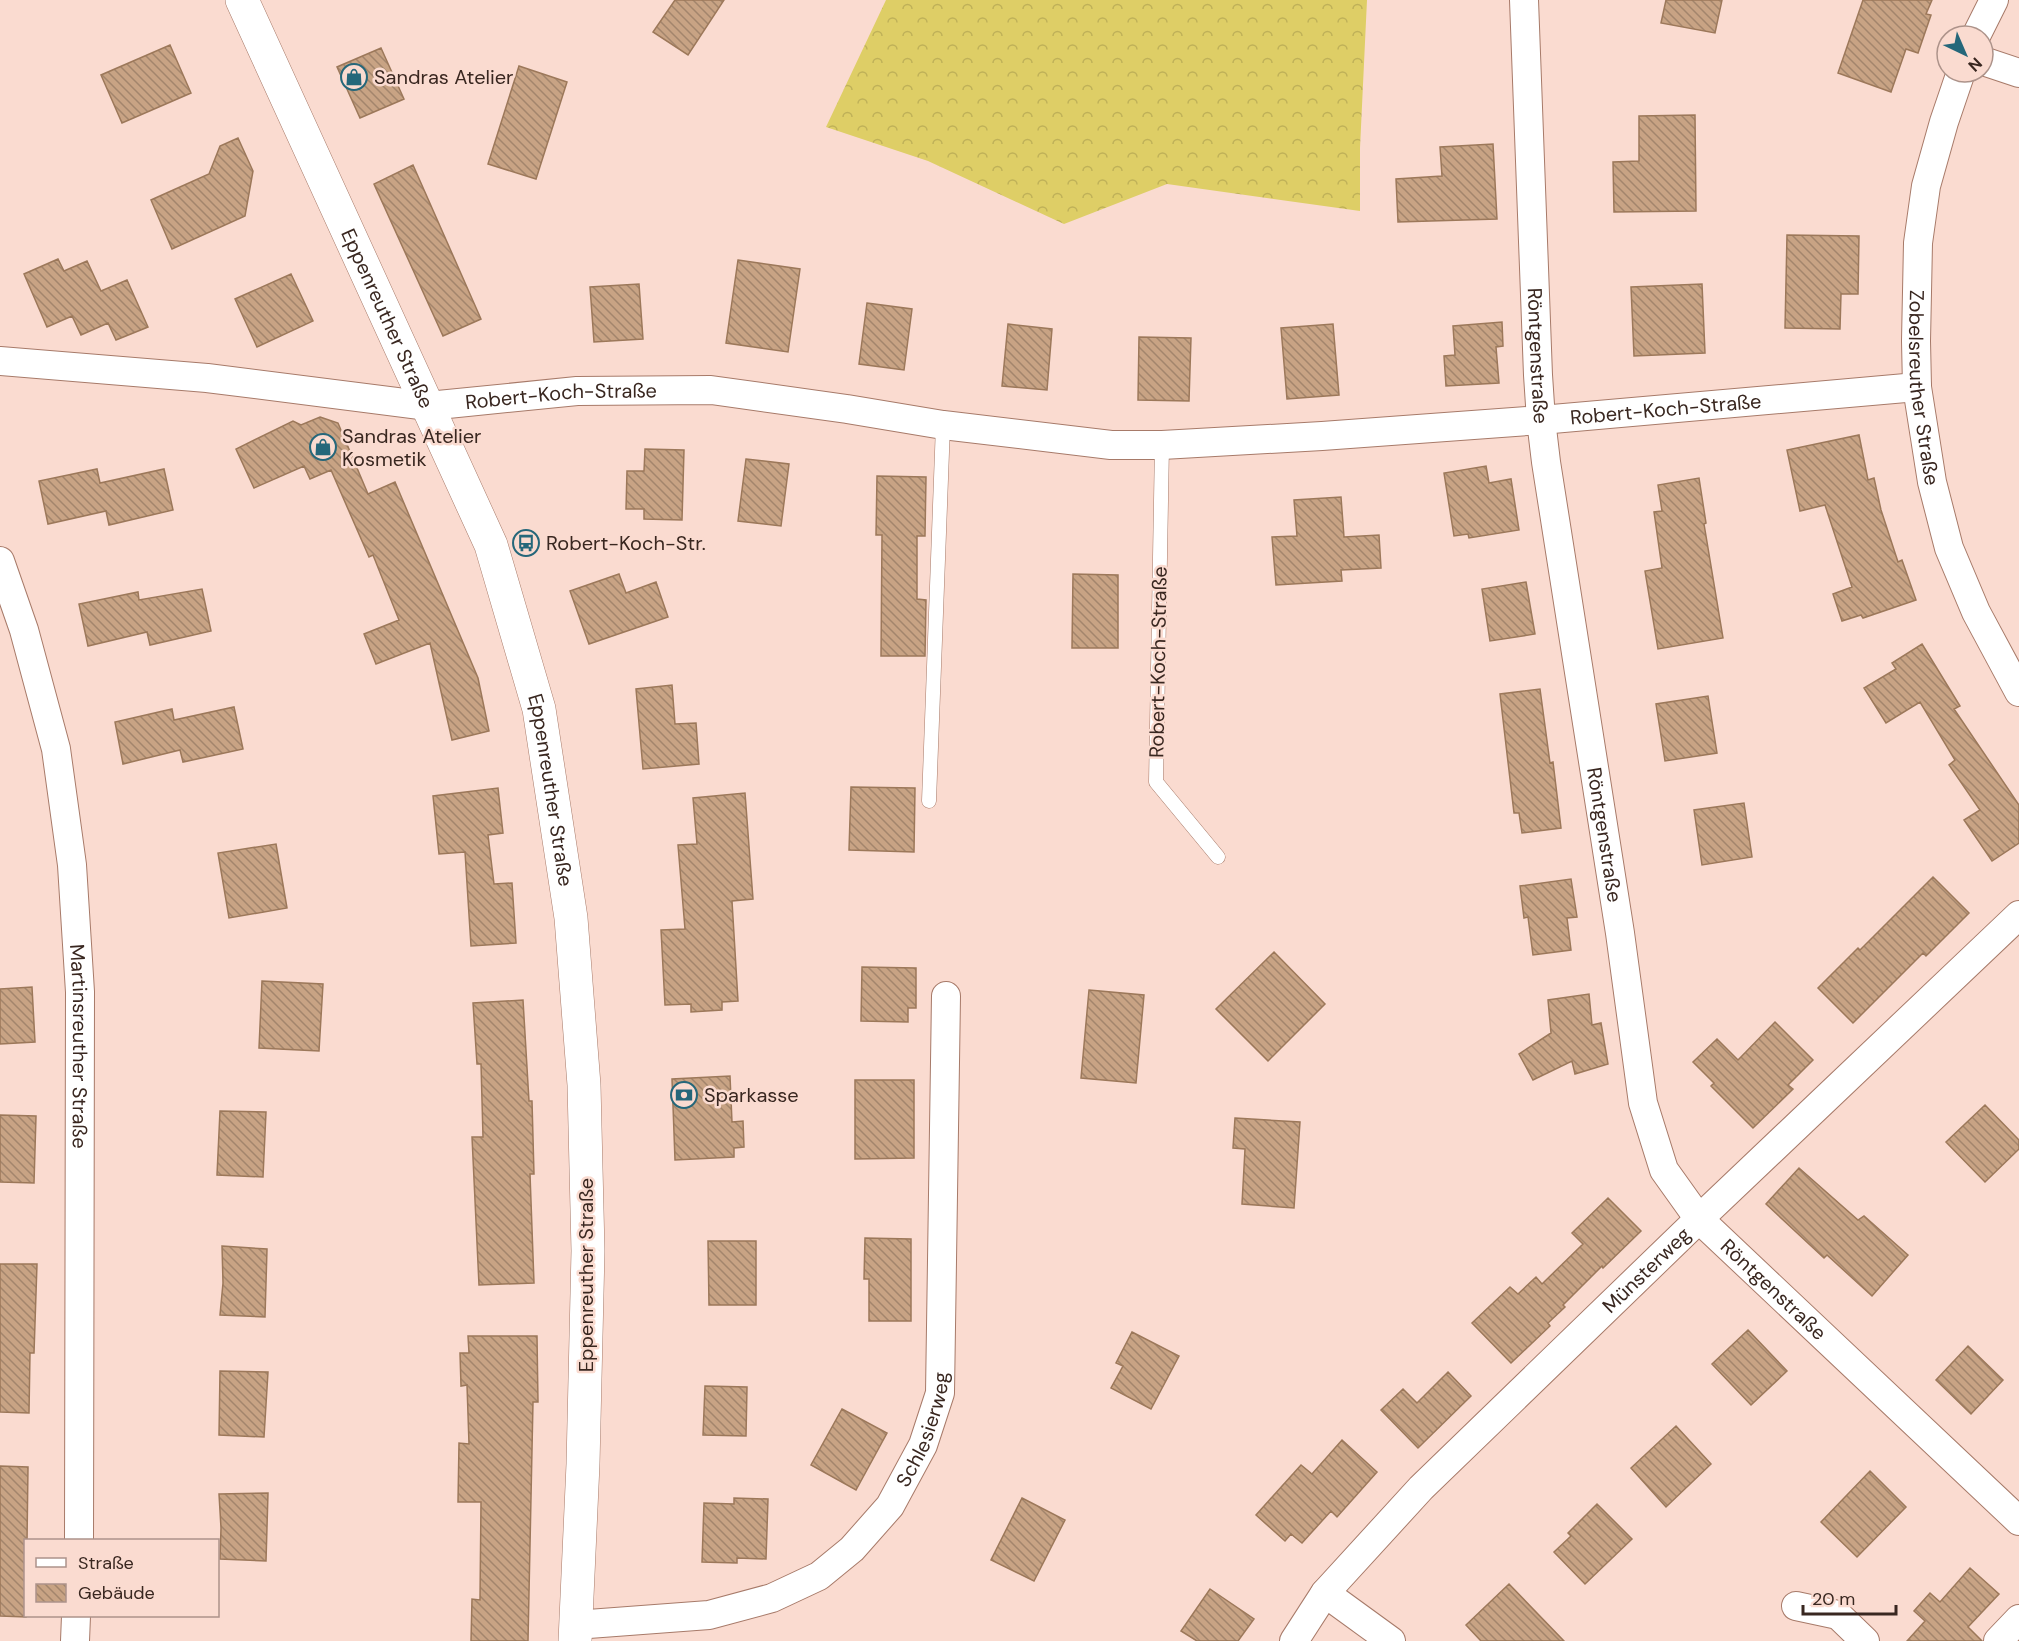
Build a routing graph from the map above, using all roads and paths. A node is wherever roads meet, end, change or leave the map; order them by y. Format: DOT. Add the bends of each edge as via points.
graph roads {
  1 [pos="242,0"];
  2 [pos="1524,0"];
  3 [pos="1994,0"];
  4 [pos="1982,24"];
  5 [pos="1995,65"];
  6 [pos="2019,73"];
  7 [pos="1957,84"];
  8 [pos="0,361"];
  9 [pos="1917,387"];
  10 [pos="428,406"];
  11 [pos="1541,420"];
  12 [pos="944,425"];
  13 [pos="1162,445"];
  14 [pos="0,561"];
  15 [pos="2019,692"];
  16 [pos="929,801"];
  17 [pos="1218,857"];
  18 [pos="2019,915"];
  19 [pos="946,996"];
  20 [pos="1699,1219"];
  21 [pos="2019,1521"];
  22 [pos="79,1539"];
  23 [pos="1325,1593"];
  24 [pos="1796,1606"];
  25 [pos="76,1617"];
  26 [pos="2019,1619"];
  27 [pos="575,1633"];
  28 [pos="75,1641"];
  29 [pos="1294,1641"];
  30 [pos="1390,1641"];
  31 [pos="1865,1641"];
  32 [pos="1998,1641"];
  1 -- 10 [label="main road, Eppenreuther Straße"];
  2 -- 11 [label="street, Röntgenstraße"];
  3 -- 4 [label="street"];
  5 -- 6 [label="street"];
  7 -- 9 [label="street, Zobelsreuther Straße" via="1926,186 1918,243"];
  8 -- 10 [label="street, Robert-Koch-Straße" via="207,378"];
  9 -- 11 [label="street, Robert-Koch-Straße"];
  9 -- 15 [label="street, Zobelsreuther Straße" via="1932,482 1949,548 1976,612"];
  10 -- 12 [label="street, Robert-Koch-Straße" via="577,391 711,390"];
  10 -- 27 [label="main road, Eppenreuther Straße" via="495,556 539,709 571,918 584,1085 588,1251"];
  11 -- 13 [label="street, Robert-Koch-Straße"];
  11 -- 20 [label="street, Röntgenstraße" via="1643,1103 1664,1170"];
  12 -- 13 [label="street, Robert-Koch-Straße" via="1112,445"];
  12 -- 16 [label="lane"];
  13 -- 17 [label="lane, Robert-Koch-Straße" via="1156,782"];
  14 -- 22 [label="street, Martinsreuther Straße" via="24,630 56,749 72,865 80,992"];
  18 -- 20 [label="street, Münsterweg"];
  19 -- 27 [label="street, Schlesierweg" via="940,1393 923,1445 890,1506 852,1550 819,1576 772,1598 708,1615"];
  20 -- 21 [label="street, Röntgenstraße"];
  20 -- 23 [label="street, Münsterweg" via="1421,1488"];
  23 -- 29 [label="street, Münsterweg"];
  23 -- 30 [label="street"];
  24 -- 31 [label="street" via="1838,1615"];
  25 -- 28 [label="street"];
  26 -- 32 [label="street"];
}
